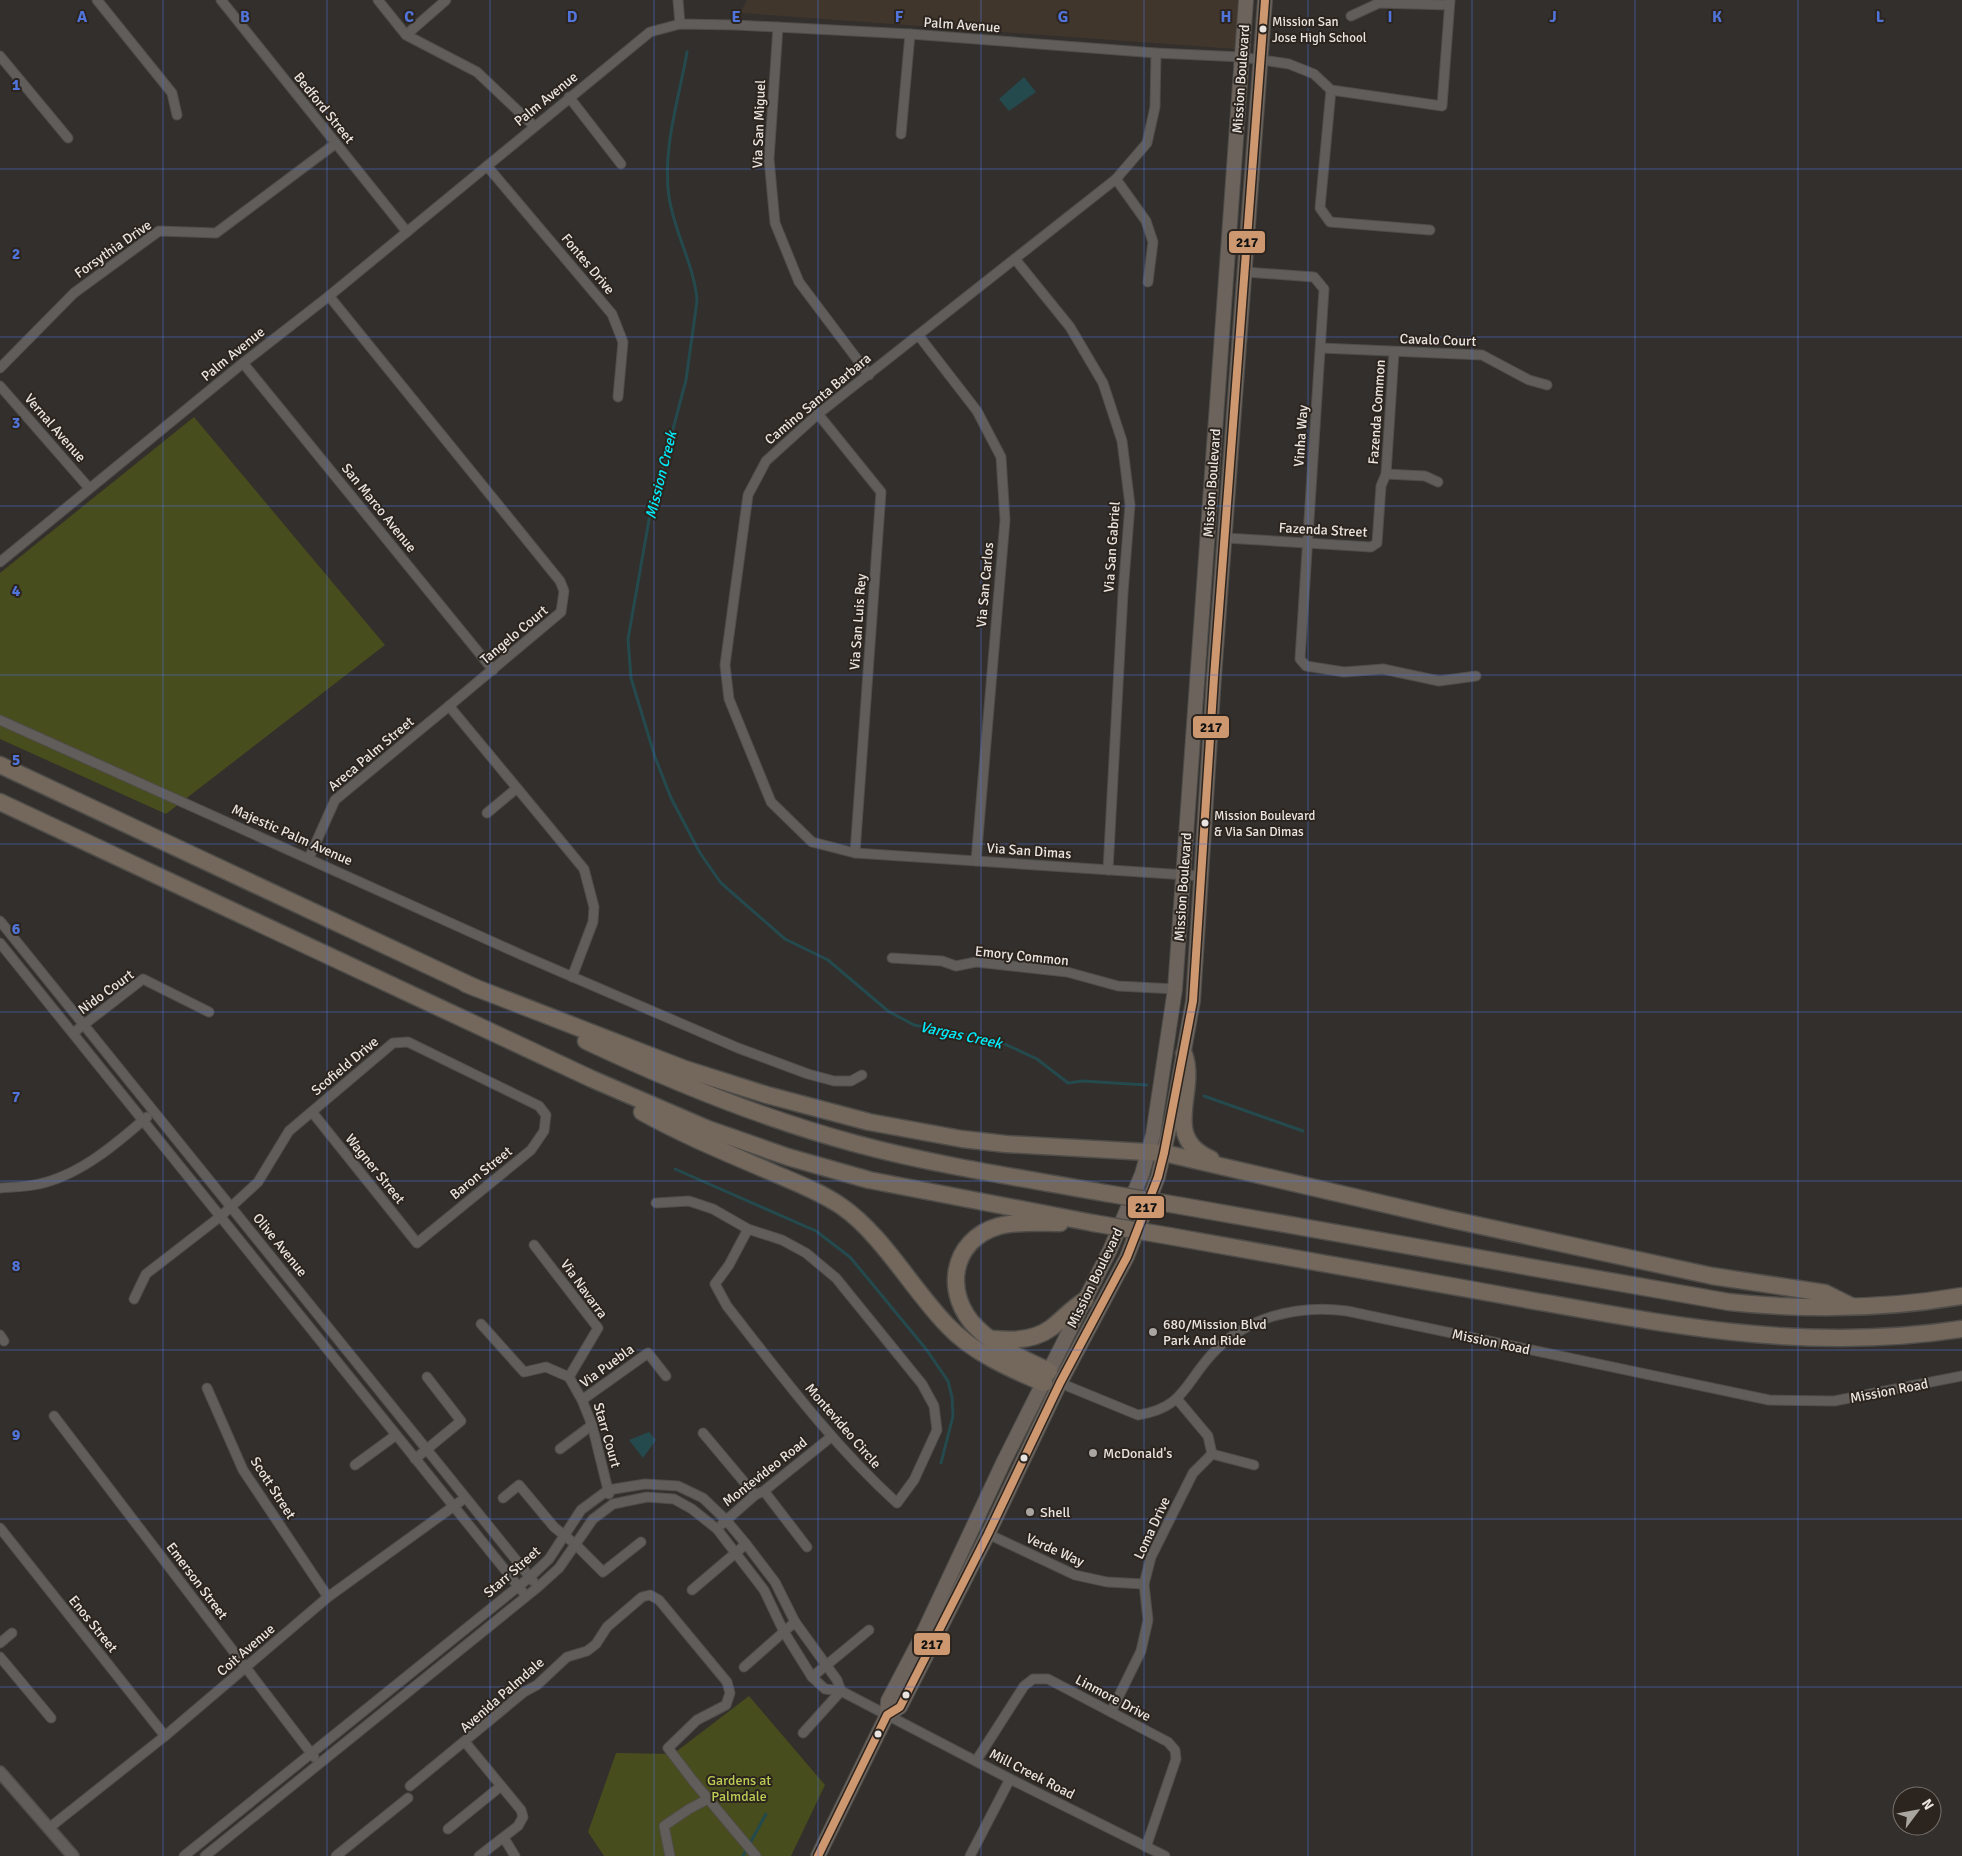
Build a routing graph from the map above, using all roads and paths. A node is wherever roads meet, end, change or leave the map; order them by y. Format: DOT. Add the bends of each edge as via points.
graph roads {
  1 [pos="97,0"];
  2 [pos="221,0"];
  3 [pos="378,0"];
  4 [pos="446,0"];
  5 [pos="678,0"];
  6 [pos="1246,0"];
  7 [pos="1265,0"];
  8 [pos="1450,2"];
  9 [pos="1351,16"];
  10 [pos="680,24"];
  11 [pos="778,27"];
  12 [pos="910,34"];
  13 [pos="406,35"];
  14 [pos="1156,54"];
  15 [pos="0,56"];
  16 [pos="1242,57"];
  17 [pos="1260,59"];
  18 [pos="1331,90"];
  19 [pos="570,97"];
  20 [pos="178,115"];
  21 [pos="534,126"];
  22 [pos="901,134"];
  23 [pos="68,138"];
  24 [pos="335,144"];
  25 [pos="621,164"];
  26 [pos="488,166"];
  27 [pos="1116,179"];
  28 [pos="1430,230"];
  29 [pos="407,232"];
  30 [pos="1015,259"];
  31 [pos="1246,272"];
  32 [pos="1148,282"];
  33 [pos="329,296"];
  34 [pos="919,336"];
  35 [pos="1321,348"];
  36 [pos="1394,352"];
  37 [pos="243,363"];
  38 [pos="0,368"];
  39 [pos="869,375"];
  40 [pos="1547,385"];
  41 [pos="0,386"];
  42 [pos="618,397"];
  43 [pos="818,414"];
  44 [pos="1386,474"];
  45 [pos="1438,482"];
  46 [pos="89,488"];
  47 [pos="1226,538"];
  48 [pos="1308,543"];
  49 [pos="0,562"];
  50 [pos="493,670"];
  51 [pos="1476,676"];
  52 [pos="449,706"];
  53 [pos="0,720"];
  54 [pos="0,765"];
  55 [pos="517,788"];
  56 [pos="0,802"];
  57 [pos="487,813"];
  58 [pos="855,853"];
  59 [pos="309,858"];
  60 [pos="976,861"];
  61 [pos="1108,870"];
  62 [pos="1184,874"];
  63 [pos="1201,876"];
  64 [pos="0,921"];
  65 [pos="0,943"];
  66 [pos="892,958"];
  67 [pos="572,977"];
  68 [pos="466,984"];
  69 [pos="1175,989"];
  70 [pos="209,1012"];
  71 [pos="84,1025"];
  72 [pos="73,1033"];
  73 [pos="1184,1054"];
  74 [pos="554,1060"];
  75 [pos="862,1075"];
  76 [pos="153,1112"];
  77 [pos="312,1112"];
  78 [pos="546,1115"];
  79 [pos="143,1120"];
  80 [pos="1156,1152"];
  81 [pos="1234,1168"];
  82 [pos="0,1188"];
  83 [pos="656,1203"];
  84 [pos="231,1206"];
  85 [pos="221,1216"];
  86 [pos="1093,1223"];
  87 [pos="748,1229"];
  88 [pos="417,1243"];
  89 [pos="534,1245"];
  90 [pos="1962,1296"];
  91 [pos="134,1299"];
  92 [pos="1085,1300"];
  93 [pos="1851,1306"];
  94 [pos="481,1324"];
  95 [pos="1962,1329"];
  96 [pos="989,1338"];
  97 [pos="569,1376"];
  98 [pos="666,1376"];
  99 [pos="1962,1376"];
  100 [pos="427,1377"];
  101 [pos="1051,1379"];
  102 [pos="207,1388"];
  103 [pos="1177,1398"];
  104 [pos="582,1400"];
  105 [pos="54,1416"];
  106 [pos="592,1425"];
  107 [pos="703,1432"];
  108 [pos="396,1435"];
  109 [pos="831,1437"];
  110 [pos="560,1449"];
  111 [pos="426,1450"];
  112 [pos="1212,1454"];
  113 [pos="415,1459"];
  114 [pos="355,1465"];
  115 [pos="1254,1465"];
  116 [pos="608,1490"];
  117 [pos="759,1493"];
  118 [pos="465,1498"];
  119 [pos="503,1498"];
  120 [pos="613,1504"];
  121 [pos="453,1506"];
  122 [pos="726,1520"];
  123 [pos="0,1528"];
  124 [pos="717,1529"];
  125 [pos="988,1534"];
  126 [pos="565,1537"];
  127 [pos="641,1542"];
  128 [pos="575,1544"];
  129 [pos="746,1544"];
  130 [pos="807,1547"];
  131 [pos="735,1553"];
  132 [pos="530,1577"];
  133 [pos="1144,1584"];
  134 [pos="518,1587"];
  135 [pos="538,1587"];
  136 [pos="692,1590"];
  137 [pos="328,1597"];
  138 [pos="526,1597"];
  139 [pos="795,1622"];
  140 [pos="869,1630"];
  141 [pos="784,1632"];
  142 [pos="12,1633"];
  143 [pos="0,1643"];
  144 [pos="0,1657"];
  145 [pos="825,1665"];
  146 [pos="744,1667"];
  147 [pos="247,1668"];
  148 [pos="812,1677"];
  149 [pos="841,1691"];
  150 [pos="1111,1712"];
  151 [pos="887,1715"];
  152 [pos="51,1718"];
  153 [pos="803,1733"];
  154 [pos="165,1736"];
  155 [pos="464,1742"];
  156 [pos="310,1753"];
  157 [pos="976,1761"];
  158 [pos="318,1763"];
  159 [pos="0,1772"];
  160 [pos="1010,1779"];
  161 [pos="410,1786"];
  162 [pos="501,1786"];
  163 [pos="408,1798"];
  164 [pos="708,1800"];
  165 [pos="49,1828"];
  166 [pos="448,1830"];
  167 [pos="504,1838"];
  168 [pos="1146,1847"];
  169 [pos="751,1850"];
  170 [pos="340,1855"];
  171 [pos="73,1856"];
  172 [pos="184,1856"];
  173 [pos="205,1856"];
  174 [pos="479,1856"];
  175 [pos="515,1856"];
  176 [pos="670,1856"];
  177 [pos="818,1856"];
  178 [pos="970,1856"];
  179 [pos="1165,1856"];
  1 -- 20 [label="street" via="172,93"];
  2 -- 24 [label="street, Bedford Street"];
  3 -- 13 [label="street"];
  4 -- 13 [label="street"];
  5 -- 10 [label="street"];
  6 -- 16 [label="main road, Mission Boulevard"];
  7 -- 17 [label="main road, Mission Boulevard"];
  8 -- 9 [label="street" via="1379,3"];
  8 -- 18 [label="street" via="1442,106"];
  10 -- 11 [label="street, Palm Avenue"];
  10 -- 19 [label="street, Palm Avenue" via="650,32"];
  11 -- 12 [label="street, Palm Avenue"];
  11 -- 39 [label="street, Via San Miguel" via="769,159 776,222 799,282"];
  12 -- 14 [label="street, Palm Avenue"];
  12 -- 22 [label="street"];
  13 -- 21 [label="street" via="477,72"];
  14 -- 16 [label="street, Palm Avenue"];
  14 -- 27 [label="street, Camino Santa Barbara" via="1155,107 1147,143"];
  15 -- 23 [label="street"];
  16 -- 17 [label="street, Palm Avenue"];
  16 -- 62 [label="main road, Mission Boulevard"];
  17 -- 18 [label="street, Palm Avenue" via="1289,64 1314,74"];
  17 -- 31 [label="main road, Mission Boulevard"];
  18 -- 28 [label="street" via="1320,208 1330,222"];
  19 -- 21 [label="street, Palm Avenue"];
  19 -- 25 [label="street"];
  21 -- 26 [label="street, Palm Avenue"];
  24 -- 29 [label="street, Bedford Street"];
  24 -- 38 [label="street, Forsythia Drive" via="216,232 159,231 74,293"];
  26 -- 29 [label="street, Palm Avenue"];
  26 -- 42 [label="street, Fontes Drive" via="612,314 623,342"];
  27 -- 30 [label="street, Camino Santa Barbara"];
  27 -- 32 [label="street" via="1146,221 1152,242"];
  29 -- 33 [label="street, Palm Avenue"];
  30 -- 34 [label="street, Camino Santa Barbara"];
  30 -- 61 [label="street, Via San Gabriel" via="1070,327 1103,383 1122,440 1130,505"];
  31 -- 35 [label="street, Vinha Way" via="1314,277 1324,289"];
  31 -- 47 [label="main road, Mission Boulevard"];
  33 -- 37 [label="street, Palm Avenue"];
  33 -- 50 [label="street, Tangelo Court" via="560,581 564,591 561,612"];
  34 -- 39 [label="street, Camino Santa Barbara"];
  34 -- 60 [label="street, Via San Carlos" via="977,410 1001,457 1005,520"];
  35 -- 36 [label="street, Cavalo Court"];
  35 -- 48 [label="street, Vinha Way"];
  36 -- 40 [label="street, Cavalo Court" via="1482,355 1529,380"];
  36 -- 44 [label="street, Fazenda Common"];
  37 -- 46 [label="street, Palm Avenue"];
  37 -- 50 [label="street, San Marco Avenue"];
  39 -- 43 [label="street, Camino Santa Barbara"];
  41 -- 46 [label="street, Vernal Avenue"];
  43 -- 58 [label="street, Via San Luis Rey" via="881,492"];
  43 -- 58 [label="street, Camino Santa Barbara" via="766,461 748,495 725,665 729,699 771,802 812,842"];
  44 -- 45 [label="street" via="1425,476"];
  44 -- 48 [label="street, Fazenda Street" via="1381,486 1377,543 1371,547"];
  46 -- 49 [label="street, Palm Avenue"];
  47 -- 48 [label="street, Fazenda Street"];
  47 -- 63 [label="main road, Mission Boulevard"];
  48 -- 51 [label="street, Vinha Way" via="1300,658 1306,666 1344,672 1383,669 1438,681"];
  50 -- 52 [label="street, Tangelo Court"];
  52 -- 55 [label="street"];
  52 -- 59 [label="street, Areca Palm Street" via="335,800"];
  53 -- 59 [label="street, Majestic Palm Avenue"];
  54 -- 68 [label="highway"];
  55 -- 57 [label="street"];
  55 -- 67 [label="street" via="584,869 591,888 593,922"];
  56 -- 74 [label="highway"];
  58 -- 60 [label="street, Via San Dimas"];
  59 -- 67 [label="street, Majestic Palm Avenue"];
  60 -- 61 [label="street, Via San Dimas"];
  61 -- 62 [label="street, Via San Dimas"];
  62 -- 63 [label="street, Via San Dimas"];
  62 -- 69 [label="main road, Mission Boulevard"];
  63 -- 73 [label="main road, Mission Boulevard" via="1193,1001"];
  64 -- 71 [label="street, Olive Avenue"];
  65 -- 72 [label="street, Olive Avenue"];
  66 -- 69 [label="street, Emory Common" via="942,961 956,966 976,962 1067,972 1118,986"];
  67 -- 75 [label="street, Majestic Palm Avenue" via="738,1048 808,1074 834,1081 851,1081"];
  68 -- 80 [label="highway" via="685,1069 815,1109 962,1139"];
  68 -- 93 [label="highway, bridge" via="653,1072 724,1101 796,1126 916,1158 1701,1298 1770,1306"];
  69 -- 80 [label="main road, Mission Boulevard"];
  70 -- 71 [label="street, Nido Court" via="143,979"];
  71 -- 72 [label="street, Nido Court"];
  71 -- 76 [label="street, Olive Avenue"];
  72 -- 79 [label="street, Olive Avenue"];
  73 -- 80 [label="main road, Mission Boulevard"];
  73 -- 81 [label="highway" via="1188,1068 1182,1119 1186,1136 1198,1152"];
  74 -- 86 [label="highway" via="688,1121 808,1163 910,1189"];
  74 -- 101 [label="highway" via="681,1132 818,1192 842,1207 863,1224 963,1341 982,1353"];
  76 -- 79 [label="street"];
  76 -- 84 [label="street, Olive Avenue"];
  77 -- 78 [label="street, Scofield Drive" via="393,1043 408,1042 539,1106"];
  77 -- 84 [label="street, Scofield Drive" via="289,1131 258,1182"];
  77 -- 88 [label="street, Wagner Street"];
  78 -- 88 [label="street, Baron Street" via="544,1131 531,1150"];
  79 -- 82 [label="street" via="74,1172 39,1184"];
  79 -- 85 [label="street, Olive Avenue"];
  80 -- 81 [label="highway"];
  80 -- 92 [label="main road, Mission Boulevard" via="1142,1174 1114,1242"];
  80 -- 101 [label="main road, Mission Boulevard" via="1158,1177 1127,1257"];
  81 -- 93 [label="highway" via="1449,1219 1754,1284 1825,1293"];
  83 -- 87 [label="street" via="689,1201 713,1209"];
  84 -- 85 [label="street, Scofield Drive"];
  84 -- 111 [label="street, Olive Avenue"];
  85 -- 91 [label="street, Scofield Drive" via="146,1274"];
  85 -- 108 [label="street, Olive Avenue"];
  86 -- 95 [label="highway, bridge" via="1722,1333 1828,1339"];
  86 -- 96 [label="highway" via="1013,1223 998,1226 984,1232 964,1252 956,1267 954,1287 957,1300 966,1316"];
  87 -- 109 [label="street, Montevideo Circle" via="715,1284 727,1306"];
  87 -- 109 [label="street, Montevideo Circle" via="782,1240 806,1253 836,1278 922,1384 934,1406 937,1430 914,1480 897,1503"];
  89 -- 97 [label="street, Via Navarra" via="598,1328"];
  90 -- 93 [label="highway" via="1916,1303"];
  92 -- 96 [label="highway" via="1051,1329 1037,1335 1009,1340"];
  92 -- 101 [label="main road, Mission Boulevard"];
  94 -- 97 [label="street" via="524,1372 546,1367"];
  96 -- 101 [label="highway"];
  97 -- 104 [label="street, Starr Court"];
  98 -- 104 [label="street, Via Puebla" via="648,1353"];
  99 -- 103 [label="street, Mission Road" via="1834,1401 1769,1400 1346,1311 1313,1309 1277,1314 1242,1330 1211,1355"];
  100 -- 111 [label="street" via="461,1421"];
  101 -- 103 [label="street, Mission Road" via="1138,1416 1159,1410"];
  101 -- 125 [label="main road, Mission Boulevard"];
  101 -- 151 [label="main road, Mission Boulevard" via="1004,1461 888,1701"];
  102 -- 137 [label="street, Scott Street" via="243,1470"];
  103 -- 112 [label="street" via="1208,1436"];
  104 -- 106 [label="street, Starr Court"];
  105 -- 147 [label="street, Emerson Street"];
  106 -- 110 [label="street"];
  106 -- 116 [label="street, Starr Court"];
  107 -- 117 [label="street"];
  108 -- 113 [label="street, Olive Avenue"];
  108 -- 114 [label="street"];
  109 -- 117 [label="street, Montevideo Road"];
  111 -- 113 [label="street"];
  111 -- 118 [label="street, Olive Avenue"];
  112 -- 115 [label="street"];
  112 -- 133 [label="street, Loma Drive" via="1193,1474 1151,1557"];
  113 -- 121 [label="street, Olive Avenue"];
  116 -- 120 [label="street, Starr Court"];
  116 -- 122 [label="street, Starr Street" via="645,1484 678,1486 702,1498"];
  116 -- 126 [label="street, Starr Street" via="581,1510"];
  117 -- 122 [label="street, Montevideo Road"];
  117 -- 130 [label="street"];
  118 -- 121 [label="street, Coit Avenue"];
  118 -- 132 [label="street, Olive Avenue"];
  119 -- 126 [label="street" via="519,1485"];
  120 -- 124 [label="street, Starr Street" via="647,1497 674,1499"];
  120 -- 128 [label="street, Starr Street" via="593,1519"];
  121 -- 134 [label="street, Olive Avenue"];
  121 -- 137 [label="street, Coit Avenue"];
  122 -- 124 [label="street, Montevideo Road"];
  122 -- 129 [label="street, Starr Street"];
  123 -- 154 [label="street, Enos Street"];
  124 -- 131 [label="street, Starr Street"];
  125 -- 133 [label="street, Verde Way" via="1074,1576"];
  125 -- 151 [label="main road, Mission Boulevard" via="900,1707"];
  126 -- 128 [label="street"];
  126 -- 132 [label="street, Starr Street"];
  127 -- 128 [label="street" via="603,1572"];
  128 -- 135 [label="street, Starr Street" via="559,1568"];
  129 -- 131 [label="street"];
  129 -- 139 [label="street, Starr Street" via="775,1582"];
  131 -- 136 [label="street"];
  131 -- 141 [label="street, Starr Street" via="764,1590"];
  132 -- 134 [label="street, Starr Street"];
  132 -- 135 [label="street, Olive Avenue"];
  133 -- 150 [label="street, Loma Drive" via="1148,1620 1141,1651"];
  134 -- 138 [label="street, Olive Avenue"];
  134 -- 156 [label="street, Starr Street"];
  135 -- 138 [label="street, Starr Street"];
  137 -- 147 [label="street, Coit Avenue"];
  138 -- 158 [label="street, Starr Street"];
  139 -- 141 [label="street"];
  139 -- 145 [label="street, Starr Street"];
  140 -- 145 [label="street"];
  141 -- 146 [label="street"];
  141 -- 148 [label="street, Starr Street"];
  142 -- 143 [label="street"];
  144 -- 152 [label="street"];
  145 -- 148 [label="street"];
  145 -- 149 [label="street, Starr Street"];
  147 -- 154 [label="street, Coit Avenue"];
  147 -- 156 [label="street, Emerson Street"];
  148 -- 149 [label="street, Starr Street" via="825,1689"];
  149 -- 151 [label="street, Starr Street"];
  149 -- 153 [label="street"];
  150 -- 157 [label="street, Linmore Drive" via="1048,1679 1033,1679 1024,1686"];
  150 -- 168 [label="street, Linmore Drive" via="1168,1742 1175,1750 1176,1759"];
  151 -- 157 [label="street, Mill Creek Road"];
  151 -- 177 [label="main road, Mission Boulevard"];
  154 -- 165 [label="street, Coit Avenue"];
  155 -- 161 [label="street"];
  155 -- 162 [label="street, Avenida Palmdale"];
  155 -- 164 [label="street, Avenida Palmdale" via="537,1685 567,1657 596,1644 607,1627 642,1597 650,1595 659,1600 726,1682 730,1694 726,1705 697,1720 668,1748"];
  156 -- 158 [label="street, Emerson Street"];
  156 -- 172 [label="street, Starr Street"];
  157 -- 160 [label="street, Mill Creek Road"];
  158 -- 173 [label="street, Starr Street"];
  159 -- 165 [label="street"];
  160 -- 168 [label="street, Mill Creek Road"];
  160 -- 178 [label="street"];
  162 -- 166 [label="street"];
  162 -- 167 [label="street, Avenida Palmdale" via="523,1817"];
  163 -- 170 [label="street"];
  164 -- 169 [label="street"];
  164 -- 176 [label="street" via="664,1826"];
  165 -- 171 [label="street"];
  167 -- 174 [label="street"];
  167 -- 175 [label="street"];
  168 -- 179 [label="street, Mill Creek Road"];
}
